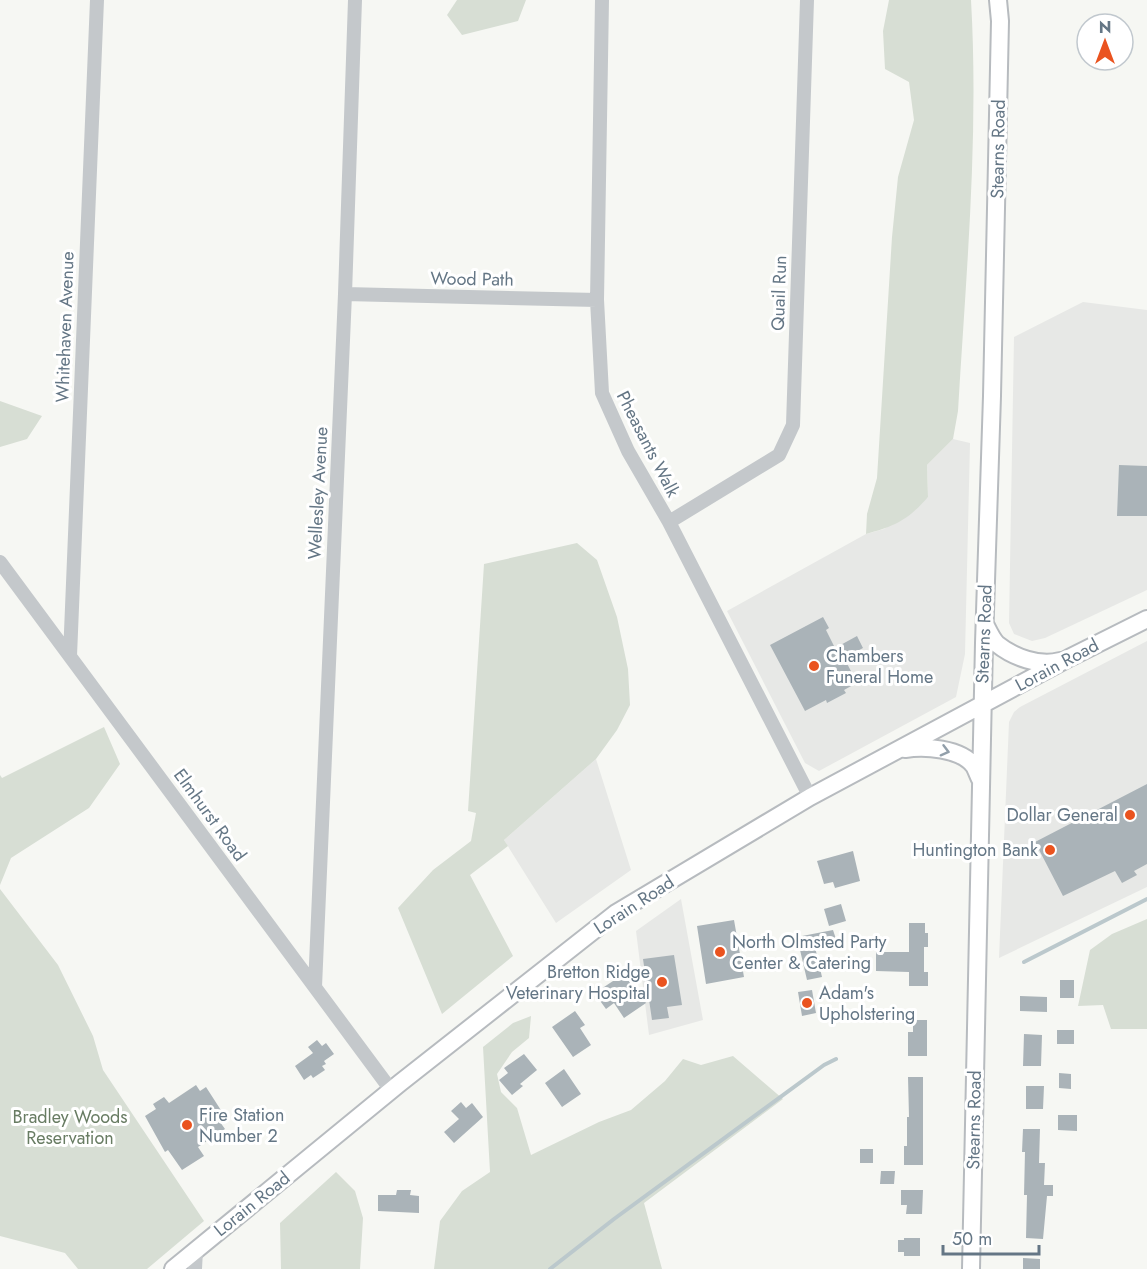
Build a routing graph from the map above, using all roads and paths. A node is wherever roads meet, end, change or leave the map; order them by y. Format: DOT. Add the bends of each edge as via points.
graph roads {
  1 [pos="97,0"];
  2 [pos="355,0"];
  3 [pos="602,0"];
  4 [pos="807,0"];
  5 [pos="999,0"];
  6 [pos="345,294"];
  7 [pos="597,300"];
  8 [pos="669,522"];
  9 [pos="0,562"];
  10 [pos="1147,619"];
  11 [pos="984,623"];
  12 [pos="70,656"];
  13 [pos="1069,658"];
  14 [pos="982,704"];
  15 [pos="895,751"];
  16 [pos="981,781"];
  17 [pos="810,797"];
  18 [pos="315,987"];
  19 [pos="391,1090"];
  20 [pos="196,1250"];
  21 [pos="173,1269"];
  22 [pos="195,1269"];
  23 [pos="971,1269"];
  1 -- 12 [label="street, Whitehaven Avenue"];
  2 -- 6 [label="street, Wellesley Avenue"];
  3 -- 7 [label="street, Pheasants Walk"];
  4 -- 8 [label="street, Quail Run" via="793,425 779,455"];
  5 -- 11 [label="main road, Stearns Road"];
  6 -- 7 [label="street, Wood Path"];
  6 -- 18 [label="street, Wellesley Avenue"];
  7 -- 8 [label="street, Pheasants Walk" via="602,393 628,451"];
  8 -- 17 [label="street, Pheasants Walk"];
  9 -- 12 [label="street, Elmhurst Road"];
  10 -- 13 [label="main road, Lorain Road"];
  11 -- 13 [label="main road" via="996,643 1032,662 1052,664"];
  11 -- 14 [label="main road, Stearns Road"];
  12 -- 18 [label="street, Elmhurst Road"];
  13 -- 14 [label="main road, Lorain Road"];
  14 -- 15 [label="main road, Lorain Road"];
  14 -- 16 [label="main road, Stearns Road"];
  15 -- 16 [label="main road, one-way" via="919,747 964,757 973,764"];
  15 -- 17 [label="main road, Lorain Road"];
  16 -- 23 [label="main road, Stearns Road"];
  17 -- 19 [label="main road, Lorain Road" via="616,913"];
  18 -- 19 [label="street, Elmhurst Road"];
  19 -- 20 [label="main road, Lorain Road"];
  20 -- 21 [label="main road, Lorain Road"];
  20 -- 22 [label="street"];
}
